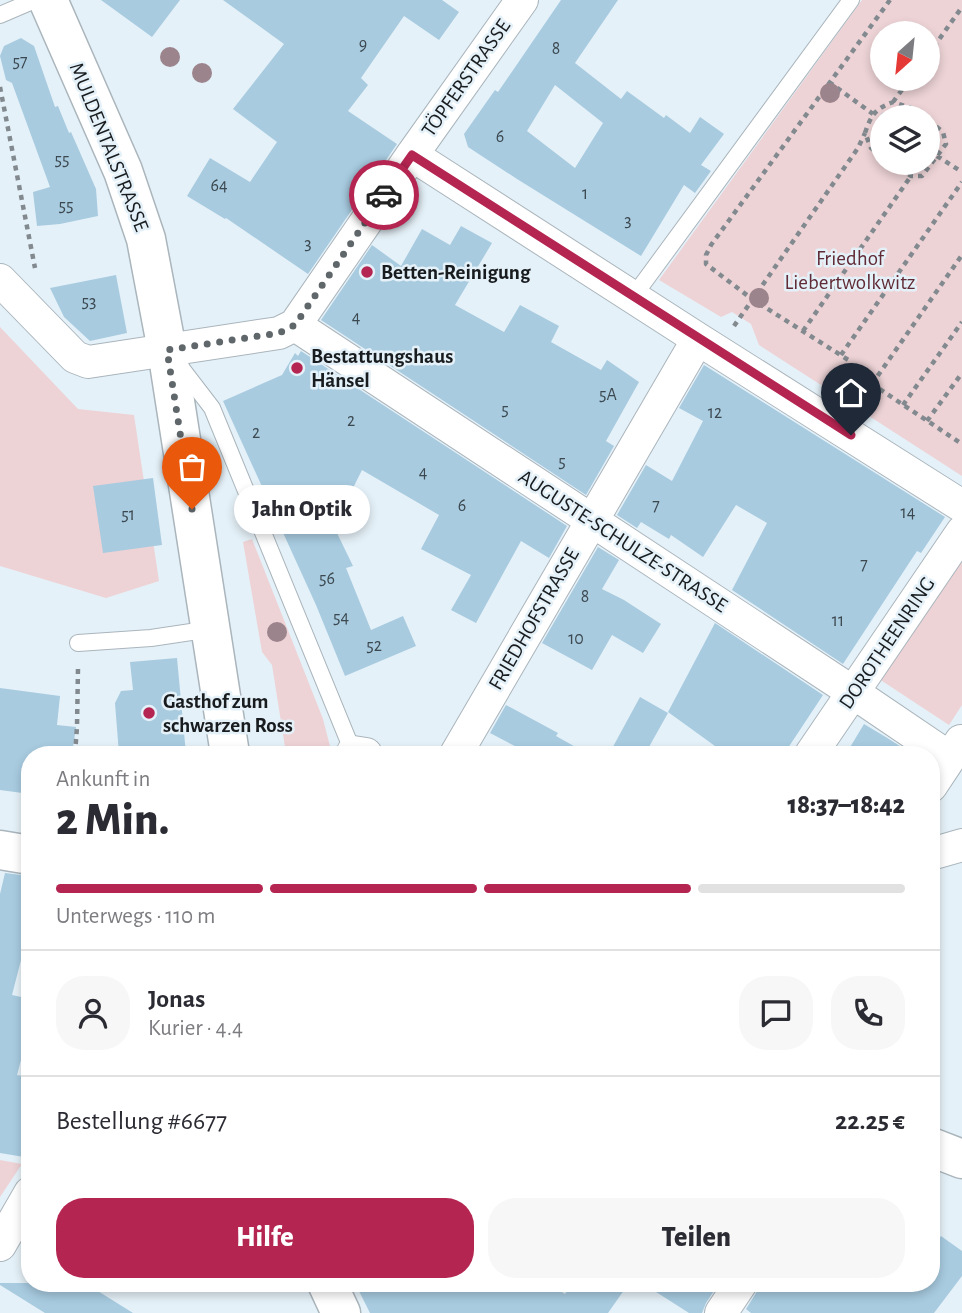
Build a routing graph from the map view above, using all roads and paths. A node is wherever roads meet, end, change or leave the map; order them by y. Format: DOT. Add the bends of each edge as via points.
graph roads {
  1 [pos="35,0"];
  2 [pos="48,0"];
  3 [pos="522,0"];
  4 [pos="850,0"];
  5 [pos="890,0"];
  6 [pos="962,7"];
  7 [pos="0,15"];
  8 [pos="940,38"];
  9 [pos="830,82"];
  10 [pos="0,87"];
  11 [pos="901,91"];
  12 [pos="893,102"];
  13 [pos="885,105"];
  14 [pos="902,105"];
  15 [pos="870,112"];
  16 [pos="870,121"];
  17 [pos="940,130"];
  18 [pos="865,133"];
  19 [pos="870,148"];
  20 [pos="940,152"];
  21 [pos="412,155"];
  22 [pos="940,158"];
  23 [pos="962,172"];
  24 [pos="923,175"];
  25 [pos="911,176"];
  26 [pos="962,183"];
  27 [pos="962,254"];
  28 [pos="0,280"];
  29 [pos="633,297"];
  30 [pos="752,299"];
  31 [pos="32,313"];
  32 [pos="740,317"];
  33 [pos="962,322"];
  34 [pos="295,325"];
  35 [pos="803,331"];
  36 [pos="698,339"];
  37 [pos="167,350"];
  38 [pos="841,355"];
  39 [pos="962,373"];
  40 [pos="872,384"];
  41 [pos="903,405"];
  42 [pos="928,421"];
  43 [pos="962,444"];
  44 [pos="962,506"];
  45 [pos="592,520"];
  46 [pos="962,532"];
  47 [pos="211,629"];
  48 [pos="78,643"];
  49 [pos="854,693"];
  50 [pos="76,746"];
  51 [pos="229,746"];
  52 [pos="354,746"];
  53 [pos="461,746"];
  54 [pos="817,746"];
  55 [pos="956,749"];
  56 [pos="940,773"];
  57 [pos="962,845"];
  58 [pos="0,850"];
  59 [pos="940,851"];
  60 [pos="21,854"];
  61 [pos="940,1150"];
  62 [pos="962,1159"];
  63 [pos="21,1209"];
  64 [pos="0,1245"];
  65 [pos="331,1292"];
  66 [pos="735,1292"];
  67 [pos="341,1313"];
  68 [pos="721,1313"];
  1 -- 7 [label="lane"];
  2 -- 37 [label="main road, MULDENTALSTRASSE" via="123,170 146,239"];
  3 -- 21 [label="street, TÖPFERSTRASSE"];
  4 -- 29 [label="lane"];
  5 -- 9 [label="path"];
  6 -- 8 [label="path"];
  9 -- 15 [label="path"];
  9 -- 30 [label="path" via="706,255 706,264"];
  10 -- 31 [label="path" via="40,290"];
  11 -- 12 [label="path"];
  12 -- 13 [label="path"];
  12 -- 14 [label="path"];
  16 -- 18 [label="path"];
  17 -- 20 [label="path" via="946,144"];
  18 -- 19 [label="path"];
  18 -- 30 [label="path"];
  21 -- 29 [label="street"];
  21 -- 34 [label="street, TÖPFERSTRASSE"];
  22 -- 23 [label="path"];
  24 -- 25 [label="path"];
  25 -- 35 [label="path"];
  26 -- 38 [label="path"];
  27 -- 40 [label="path"];
  28 -- 31 [label="street"];
  29 -- 36 [label="street"];
  30 -- 32 [label="path"];
  30 -- 35 [label="path"];
  31 -- 37 [label="street" via="75,357 88,362"];
  33 -- 41 [label="path"];
  34 -- 37 [label="street" via="279,333"];
  34 -- 45 [label="street, AUGUSTE-SCHULZE-STRASSE"];
  35 -- 38 [label="path"];
  36 -- 44 [label="street"];
  36 -- 45 [label="street, FRIEDHOFSTRASSE"];
  37 -- 47 [label="main road, MULDENTALSTRASSE"];
  37 -- 52 [label="lane" via="212,408"];
  38 -- 40 [label="path" via="854,372"];
  39 -- 42 [label="path"];
  40 -- 41 [label="path"];
  41 -- 42 [label="path"];
  42 -- 43 [label="path"];
  45 -- 49 [label="street, AUGUSTE-SCHULZE-STRASSE"];
  45 -- 53 [label="street, FRIEDHOFSTRASSE"];
  46 -- 49 [label="street, DOROTHEENRING"];
  47 -- 48 [label="lane"];
  47 -- 51 [label="main road, MULDENTALSTRASSE"];
  48 -- 50 [label="path"];
  49 -- 54 [label="street, DOROTHEENRING"];
  49 -- 55 [label="street, AUGUSTE-SCHULZE-STRASSE"];
  55 -- 56 [label="street"];
  57 -- 59 [label="street"];
  58 -- 60 [label="main road"];
  61 -- 62 [label="main road"];
  63 -- 64 [label="street"];
  65 -- 67 [label="main road"];
  66 -- 68 [label="street"];
}
